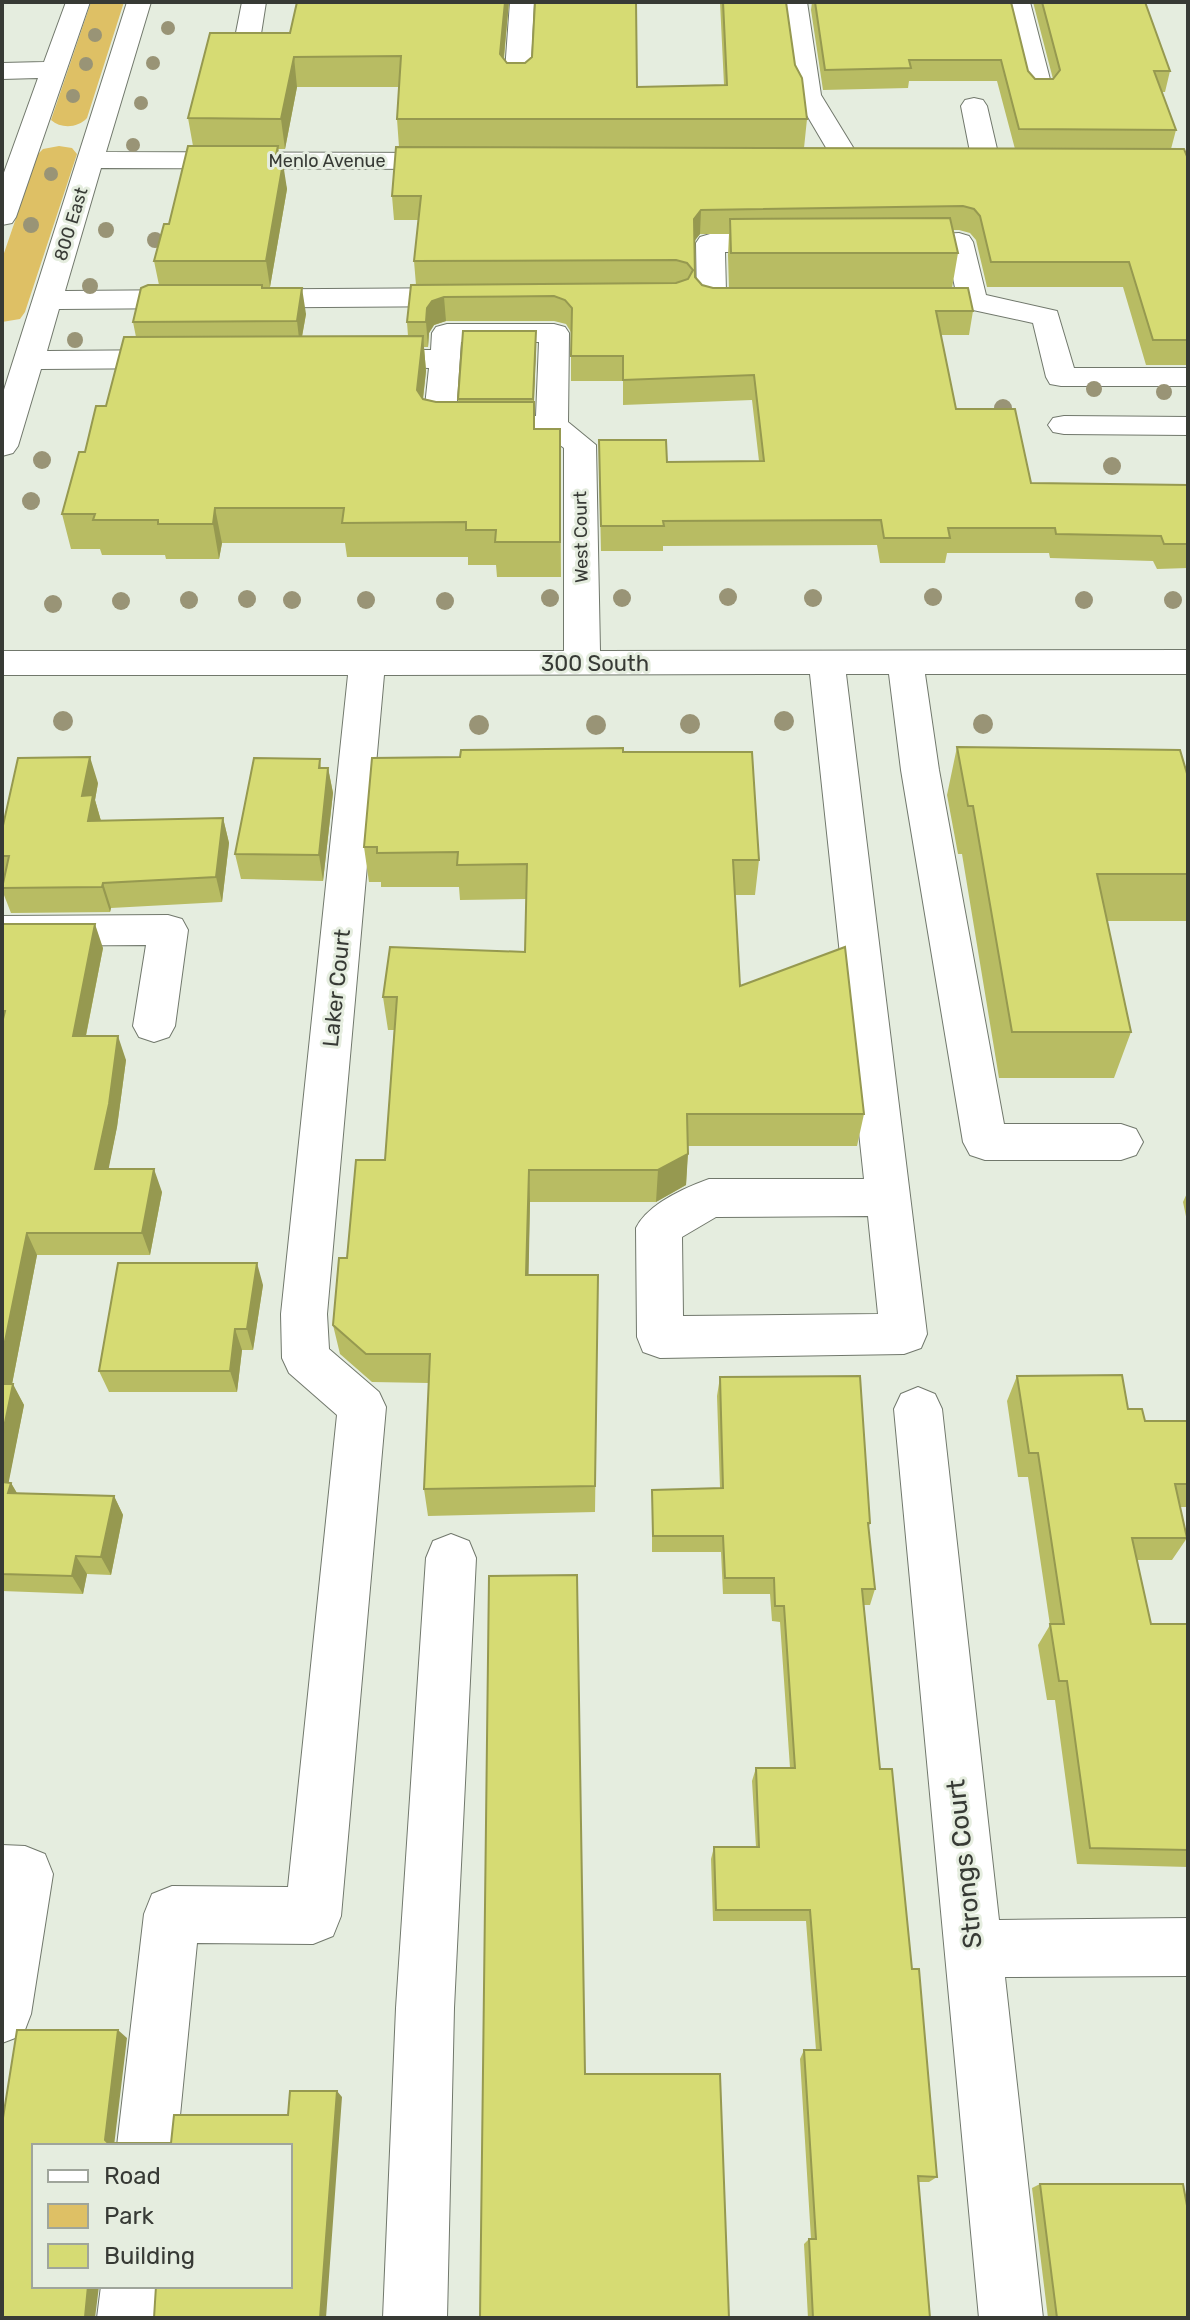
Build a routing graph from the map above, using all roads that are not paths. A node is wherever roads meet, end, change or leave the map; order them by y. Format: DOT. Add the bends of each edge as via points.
graph roads {
  1 [pos="78,2"];
  2 [pos="139,2"];
  3 [pos="254,2"];
  4 [pos="522,2"];
  5 [pos="795,2"];
  6 [pos="1018,2"];
  7 [pos="245,53"];
  8 [pos="54,70"];
  9 [pos="2,71"];
  10 [pos="517,85"];
  11 [pos="1040,91"];
  12 [pos="974,106"];
  13 [pos="70,141"];
  14 [pos="481,161"];
  15 [pos="816,162"];
  16 [pos="848,162"];
  17 [pos="878,162"];
  18 [pos="955,162"];
  19 [pos="986,162"];
  20 [pos="1017,162"];
  21 [pos="2,217"];
  22 [pos="819,243"];
  23 [pos="866,243"];
  24 [pos="502,297"];
  25 [pos="47,300"];
  26 [pos="789,301"];
  27 [pos="881,301"];
  28 [pos="973,301"];
  29 [pos="2,334"];
  30 [pos="33,346"];
  31 [pos="209,359"];
  32 [pos="335,359"];
  33 [pos="445,359"];
  34 [pos="1188,377"];
  35 [pos="552,425"];
  36 [pos="1064,425"];
  37 [pos="1188,426"];
  38 [pos="2,446"];
  39 [pos="827,662"];
  40 [pos="905,662"];
  41 [pos="1188,662"];
  42 [pos="2,663"];
  43 [pos="367,663"];
  44 [pos="582,663"];
  45 [pos="2,931"];
  46 [pos="154,1026"];
  47 [pos="1121,1142"];
  48 [pos="887,1197"];
  49 [pos="918,1409"];
  50 [pos="451,1558"];
  51 [pos="2,1873"];
  52 [pos="1188,1947"];
  53 [pos="973,1949"];
  54 [pos="2,2014"];
  55 [pos="147,2144"];
  56 [pos="132,2288"];
  57 [pos="129,2318"];
  58 [pos="415,2318"];
  59 [pos="1011,2318"];
  1 -- 8 [label="street, 800 East"];
  2 -- 13 [label="street, 800 East"];
  3 -- 7 [label="street"];
  4 -- 10 [label="street"];
  5 -- 16 [label="street" via="808,95"];
  6 -- 11 [label="street"];
  8 -- 9 [label="street"];
  8 -- 13 [label="street, 800 East"];
  12 -- 19 [label="street"];
  13 -- 14 [label="street, Menlo Avenue"];
  13 -- 21 [label="street, 800 East"];
  13 -- 25 [label="street, 800 East"];
  15 -- 16 [label="street"];
  16 -- 17 [label="street"];
  18 -- 19 [label="street"];
  19 -- 20 [label="street"];
  22 -- 26 [label="street" via="710,243 712,301"];
  23 -- 28 [label="street" via="959,242"];
  24 -- 25 [label="street"];
  25 -- 30 [label="street, 800 East"];
  27 -- 28 [label="street"];
  28 -- 34 [label="street" via="1046,317 1061,377"];
  29 -- 30 [label="street"];
  30 -- 31 [label="street"];
  30 -- 38 [label="street, 800 East"];
  32 -- 33 [label="street"];
  33 -- 35 [label="street" via="439,425"];
  33 -- 35 [label="street" via="447,333 554,333"];
  35 -- 44 [label="street, West Court" via="580,445"];
  36 -- 37 [label="street"];
  39 -- 40 [label="street, 300 South"];
  39 -- 44 [label="street, 300 South"];
  39 -- 48 [label="street"];
  40 -- 41 [label="street, 300 South"];
  40 -- 47 [label="street" via="985,1142"];
  42 -- 43 [label="street, 300 South"];
  43 -- 44 [label="street, 300 South"];
  43 -- 55 [label="street, Laker Court" via="304,1314 306,1358 362,1407 313,1916 172,1914"];
  45 -- 46 [label="street" via="168,930"];
  48 -- 48 [label="street" via="904,1334 660,1337 659,1228 709,1198"];
  49 -- 53 [label="street, Strongs Court"];
  50 -- 58 [label="street" via="425,2008"];
  51 -- 54 [label="street" via="25,1874"];
  52 -- 53 [label="street"];
  53 -- 59 [label="street, Strongs Court"];
  56 -- 57 [label="street"];
}
